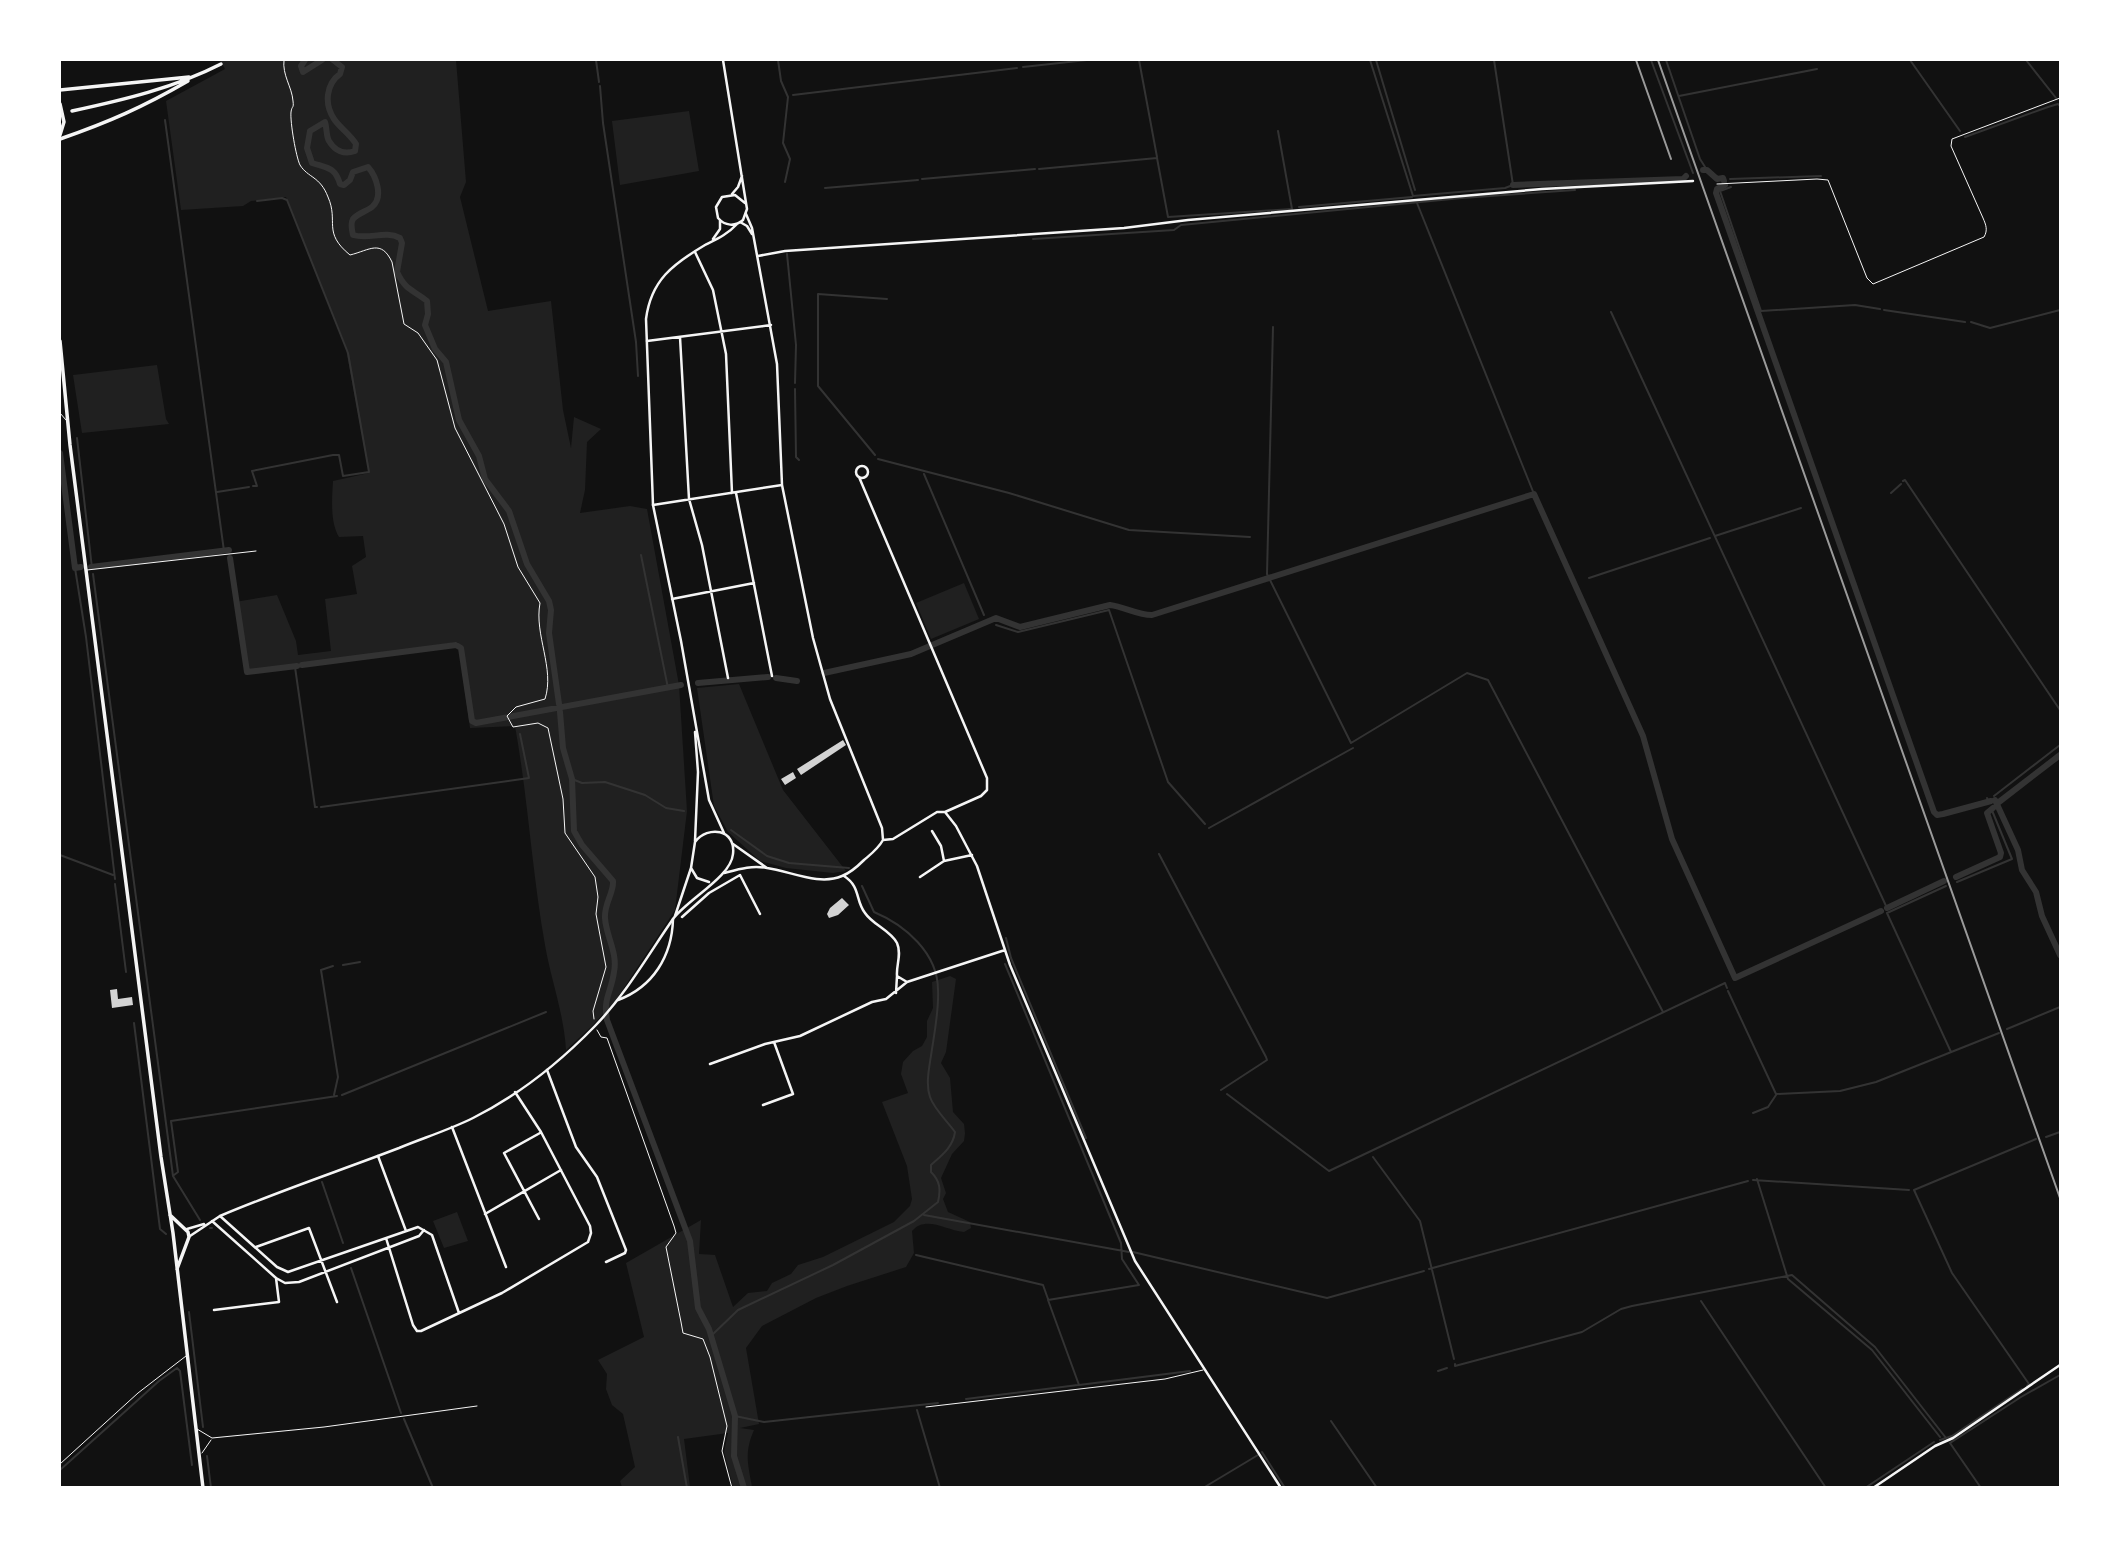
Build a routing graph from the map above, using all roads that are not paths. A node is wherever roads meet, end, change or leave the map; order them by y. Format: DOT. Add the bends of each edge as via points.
graph roads {
  1 [pos="723,60"];
  2 [pos="221,64"];
  3 [pos="198,75"];
  4 [pos="60,90"];
  5 [pos="2060,98"];
  6 [pos="60,104"];
  7 [pos="72,111"];
  8 [pos="60,137"];
  9 [pos="742,175"];
  10 [pos="1692,182"];
  11 [pos="1717,184"];
  12 [pos="732,194"];
  13 [pos="745,203"];
  14 [pos="746,214"];
  15 [pos="720,220"];
  16 [pos="739,223"];
  17 [pos="755,242"];
  18 [pos="709,243"];
  19 [pos="695,251"];
  20 [pos="758,256"];
  21 [pos="771,325"];
  22 [pos="722,332"];
  23 [pos="680,337"];
  24 [pos="60,341"];
  25 [pos="647,341"];
  26 [pos="60,413"];
  27 [pos="68,422"];
  28 [pos="859,477"];
  29 [pos="782,485"];
  30 [pos="734,493"];
  31 [pos="689,499"];
  32 [pos="653,505"];
  33 [pos="256,551"];
  34 [pos="86,570"];
  35 [pos="754,583"];
  36 [pos="710,592"];
  37 [pos="672,599"];
  38 [pos="772,676"];
  39 [pos="728,678"];
  40 [pos="694,715"];
  41 [pos="945,813"];
  42 [pos="932,831"];
  43 [pos="725,834"];
  44 [pos="883,840"];
  45 [pos="695,842"];
  46 [pos="733,844"];
  47 [pos="972,855"];
  48 [pos="944,861"];
  49 [pos="691,868"];
  50 [pos="767,868"];
  51 [pos="724,873"];
  52 [pos="844,876"];
  53 [pos="920,877"];
  54 [pos="719,878"];
  55 [pos="711,883"];
  56 [pos="723,884"];
  57 [pos="760,914"];
  58 [pos="674,917"];
  59 [pos="682,917"];
  60 [pos="1005,950"];
  61 [pos="897,976"];
  62 [pos="907,982"];
  63 [pos="896,993"];
  64 [pos="618,1000"];
  65 [pos="774,1042"];
  66 [pos="710,1064"];
  67 [pos="547,1070"];
  68 [pos="515,1092"];
  69 [pos="764,1105"];
  70 [pos="452,1127"];
  71 [pos="541,1132"];
  72 [pos="378,1156"];
  73 [pos="561,1170"];
  74 [pos="525,1191"];
  75 [pos="169,1214"];
  76 [pos="485,1214"];
  77 [pos="220,1216"];
  78 [pos="539,1219"];
  79 [pos="212,1221"];
  80 [pos="207,1223"];
  81 [pos="185,1229"];
  82 [pos="425,1230"];
  83 [pos="406,1231"];
  84 [pos="173,1233"];
  85 [pos="190,1237"];
  86 [pos="386,1238"];
  87 [pos="174,1241"];
  88 [pos="186,1243"];
  89 [pos="256,1247"];
  90 [pos="388,1247"];
  91 [pos="356,1249"];
  92 [pos="359,1259"];
  93 [pos="322,1261"];
  94 [pos="606,1262"];
  95 [pos="506,1267"];
  96 [pos="176,1271"];
  97 [pos="326,1272"];
  98 [pos="275,1278"];
  99 [pos="337,1302"];
  100 [pos="215,1310"];
  101 [pos="460,1313"];
  102 [pos="188,1354"];
  103 [pos="2060,1365"];
  104 [pos="1203,1370"];
  105 [pos="477,1406"];
  106 [pos="926,1407"];
  107 [pos="195,1427"];
  108 [pos="212,1438"];
  109 [pos="199,1459"];
  110 [pos="60,1464"];
  111 [pos="203,1488"];
  112 [pos="1281,1488"];
  113 [pos="1873,1488"];
  1 -- 9 [label="street"];
  2 -- 3 [label="main road"];
  3 -- 4 [label="main road"];
  3 -- 7 [label="main road" via="153,92"];
  3 -- 8 [label="main road" via="142,108"];
  5 -- 11 [label="lane" via="1952,139 1987,228 1984,237 1873,284 1828,180"];
  6 -- 8 [label="main road" via="64,122"];
  9 -- 12 [label="street"];
  9 -- 13 [label="street"];
  10 -- 20 [label="street" via="1542,189"];
  12 -- 13 [label="street"];
  12 -- 15 [label="street" via="717,204"];
  13 -- 14 [label="street"];
  14 -- 16 [label="street"];
  14 -- 17 [label="street"];
  15 -- 16 [label="street" via="728,225"];
  15 -- 18 [label="street" via="718,233"];
  16 -- 17 [label="street" via="750,229"];
  16 -- 18 [label="street"];
  17 -- 20 [label="street"];
  18 -- 19 [label="street"];
  19 -- 22 [label="street" via="713,290"];
  19 -- 25 [label="street" via="669,270 655,288 647,310"];
  20 -- 21 [label="street"];
  21 -- 22 [label="street"];
  21 -- 29 [label="street"];
  22 -- 23 [label="street"];
  22 -- 30 [label="street"];
  23 -- 25 [label="street"];
  23 -- 31 [label="street"];
  24 -- 27 [label="main road"];
  25 -- 32 [label="street"];
  26 -- 27 [label="lane"];
  27 -- 34 [label="main road"];
  28 -- 41 [label="street" via="987,778 981,796"];
  29 -- 30 [label="street"];
  29 -- 44 [label="street" via="820,669"];
  30 -- 31 [label="street"];
  30 -- 35 [label="street"];
  31 -- 32 [label="street"];
  31 -- 36 [label="street"];
  32 -- 37 [label="street"];
  33 -- 34 [label="lane"];
  34 -- 75 [label="main road"];
  35 -- 36 [label="street"];
  35 -- 38 [label="street"];
  36 -- 37 [label="street"];
  36 -- 39 [label="street"];
  37 -- 40 [label="street"];
  40 -- 43 [label="street" via="709,800"];
  40 -- 45 [label="street" via="698,772"];
  41 -- 44 [label="street" via="937,812 893,839"];
  41 -- 47 [label="street"];
  42 -- 48 [label="street"];
  43 -- 45 [label="street" via="707,832"];
  43 -- 46 [label="street"];
  44 -- 52 [label="street"];
  45 -- 49 [label="street"];
  46 -- 50 [label="street"];
  46 -- 51 [label="street" via="733,859"];
  47 -- 48 [label="street"];
  47 -- 60 [label="street"];
  48 -- 53 [label="street"];
  49 -- 55 [label="street" via="697,878"];
  49 -- 58 [label="street"];
  50 -- 51 [label="street" via="744,867"];
  50 -- 52 [label="street" via="829,879"];
  51 -- 54 [label="street"];
  52 -- 61 [label="street" via="857,890 864,912 898,946"];
  54 -- 55 [label="street"];
  54 -- 56 [label="street"];
  55 -- 58 [label="street"];
  56 -- 57 [label="street" via="740,875"];
  56 -- 59 [label="street"];
  58 -- 64 [label="street"];
  58 -- 64 [label="street" via="657,974"];
  60 -- 62 [label="street"];
  60 -- 104 [label="street" via="1135,1261"];
  61 -- 62 [label="street"];
  61 -- 63 [label="street"];
  62 -- 63 [label="street"];
  63 -- 65 [label="street" via="800,1036"];
  64 -- 67 [label="street"];
  65 -- 66 [label="street"];
  65 -- 69 [label="street" via="793,1094"];
  67 -- 68 [label="street"];
  67 -- 94 [label="street" via="576,1147 597,1177 626,1250"];
  68 -- 70 [label="street"];
  68 -- 71 [label="street"];
  70 -- 72 [label="street"];
  70 -- 76 [label="street"];
  71 -- 73 [label="street"];
  71 -- 74 [label="street" via="504,1153"];
  72 -- 77 [label="street"];
  72 -- 83 [label="street"];
  73 -- 74 [label="street"];
  73 -- 101 [label="street" via="590,1226 590,1239 563,1259"];
  74 -- 76 [label="street"];
  74 -- 78 [label="street"];
  75 -- 81 [label="main road"];
  75 -- 84 [label="main road"];
  76 -- 95 [label="street"];
  77 -- 79 [label="street"];
  77 -- 89 [label="street"];
  79 -- 80 [label="street"];
  79 -- 98 [label="street"];
  80 -- 81 [label="street"];
  80 -- 85 [label="street"];
  81 -- 84 [label="main road"];
  81 -- 85 [label="main road"];
  82 -- 83 [label="street"];
  82 -- 90 [label="street"];
  82 -- 101 [label="street" via="432,1235"];
  83 -- 86 [label="street"];
  84 -- 87 [label="main road"];
  85 -- 88 [label="main road"];
  86 -- 90 [label="street"];
  86 -- 91 [label="street"];
  87 -- 88 [label="main road"];
  87 -- 96 [label="main road"];
  88 -- 96 [label="main road"];
  89 -- 93 [label="street" via="288,1272"];
  89 -- 93 [label="street" via="309,1228"];
  90 -- 92 [label="street"];
  90 -- 101 [label="street" via="417,1331"];
  91 -- 92 [label="street"];
  91 -- 93 [label="street"];
  92 -- 97 [label="street"];
  93 -- 97 [label="street"];
  96 -- 102 [label="main road"];
  97 -- 98 [label="street" via="299,1282"];
  97 -- 99 [label="street"];
  98 -- 100 [label="street" via="279,1302"];
  102 -- 107 [label="main road"];
  102 -- 110 [label="lane"];
  103 -- 113 [label="street"];
  104 -- 106 [label="lane" via="1164,1379"];
  104 -- 112 [label="street"];
  105 -- 108 [label="lane"];
  107 -- 108 [label="lane"];
  107 -- 109 [label="main road"];
  108 -- 109 [label="lane"];
  109 -- 111 [label="main road"];
}
